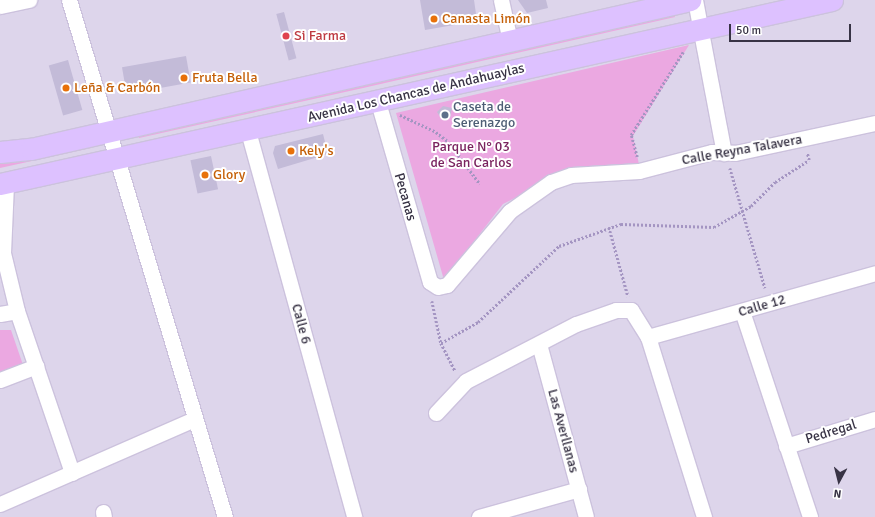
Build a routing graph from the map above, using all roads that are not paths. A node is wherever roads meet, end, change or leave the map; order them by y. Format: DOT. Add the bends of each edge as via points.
graph roads {
  1 [pos="29,0"];
  2 [pos="69,0"];
  3 [pos="501,0"];
  4 [pos="690,0"];
  5 [pos="695,0"];
  6 [pos="832,0"];
  7 [pos="0,6"];
  8 [pos="702,29"];
  9 [pos="510,41"];
  10 [pos="378,102"];
  11 [pos="875,123"];
  12 [pos="110,131"];
  13 [pos="248,131"];
  14 [pos="0,152"];
  15 [pos="724,153"];
  16 [pos="116,160"];
  17 [pos="3,184"];
  18 [pos="875,273"];
  19 [pos="434,285"];
  20 [pos="17,311"];
  21 [pos="742,311"];
  22 [pos="0,314"];
  23 [pos="648,337"];
  24 [pos="539,344"];
  25 [pos="36,366"];
  26 [pos="0,380"];
  27 [pos="436,413"];
  28 [pos="195,419"];
  29 [pos="875,419"];
  30 [pos="786,446"];
  31 [pos="72,473"];
  32 [pos="579,489"];
  33 [pos="0,504"];
  34 [pos="225,517"];
  35 [pos="354,517"];
  36 [pos="479,517"];
  37 [pos="586,517"];
  38 [pos="704,517"];
  39 [pos="810,517"];
  1 -- 7 [label="street"];
  2 -- 12 [label="street"];
  3 -- 9 [label="street"];
  4 -- 9 [label="main road"];
  5 -- 8 [label="street"];
  6 -- 8 [label="main road, Avenida Los Chancas de Andahuaylas"];
  8 -- 10 [label="main road, Avenida Los Chancas de Andahuaylas"];
  8 -- 15 [label="street"];
  9 -- 12 [label="main road"];
  10 -- 13 [label="main road, Avenida Los Chancas de Andahuaylas"];
  10 -- 19 [label="street, Pecanas"];
  11 -- 15 [label="street, Calle Reyna Talavera"];
  12 -- 14 [label="main road" via="31,149"];
  12 -- 16 [label="street"];
  13 -- 16 [label="main road, Avenida Los Chancas de Andahuaylas"];
  13 -- 35 [label="street, Calle 6"];
  15 -- 19 [label="street, Calle Reyna Talavera" via="712,152 639,171 571,175 551,182 510,210 447,285"];
  16 -- 17 [label="main road, Avenida Los Chancas de Andahuaylas"];
  16 -- 28 [label="street"];
  17 -- 20 [label="street" via="3,253"];
  18 -- 21 [label="street, Calle 12"];
  20 -- 22 [label="street"];
  20 -- 25 [label="street"];
  21 -- 23 [label="street, Calle 12"];
  21 -- 30 [label="street"];
  23 -- 24 [label="street" via="631,310 616,310 576,324"];
  23 -- 38 [label="street"];
  24 -- 27 [label="street" via="462,385"];
  24 -- 32 [label="street, Las Averllanas"];
  25 -- 26 [label="street"];
  25 -- 31 [label="street"];
  28 -- 31 [label="street"];
  28 -- 34 [label="street"];
  29 -- 30 [label="street, Pedregal"];
  30 -- 39 [label="street"];
  31 -- 33 [label="street"];
  32 -- 36 [label="street"];
  32 -- 37 [label="street, Las Averllanas"];
}
